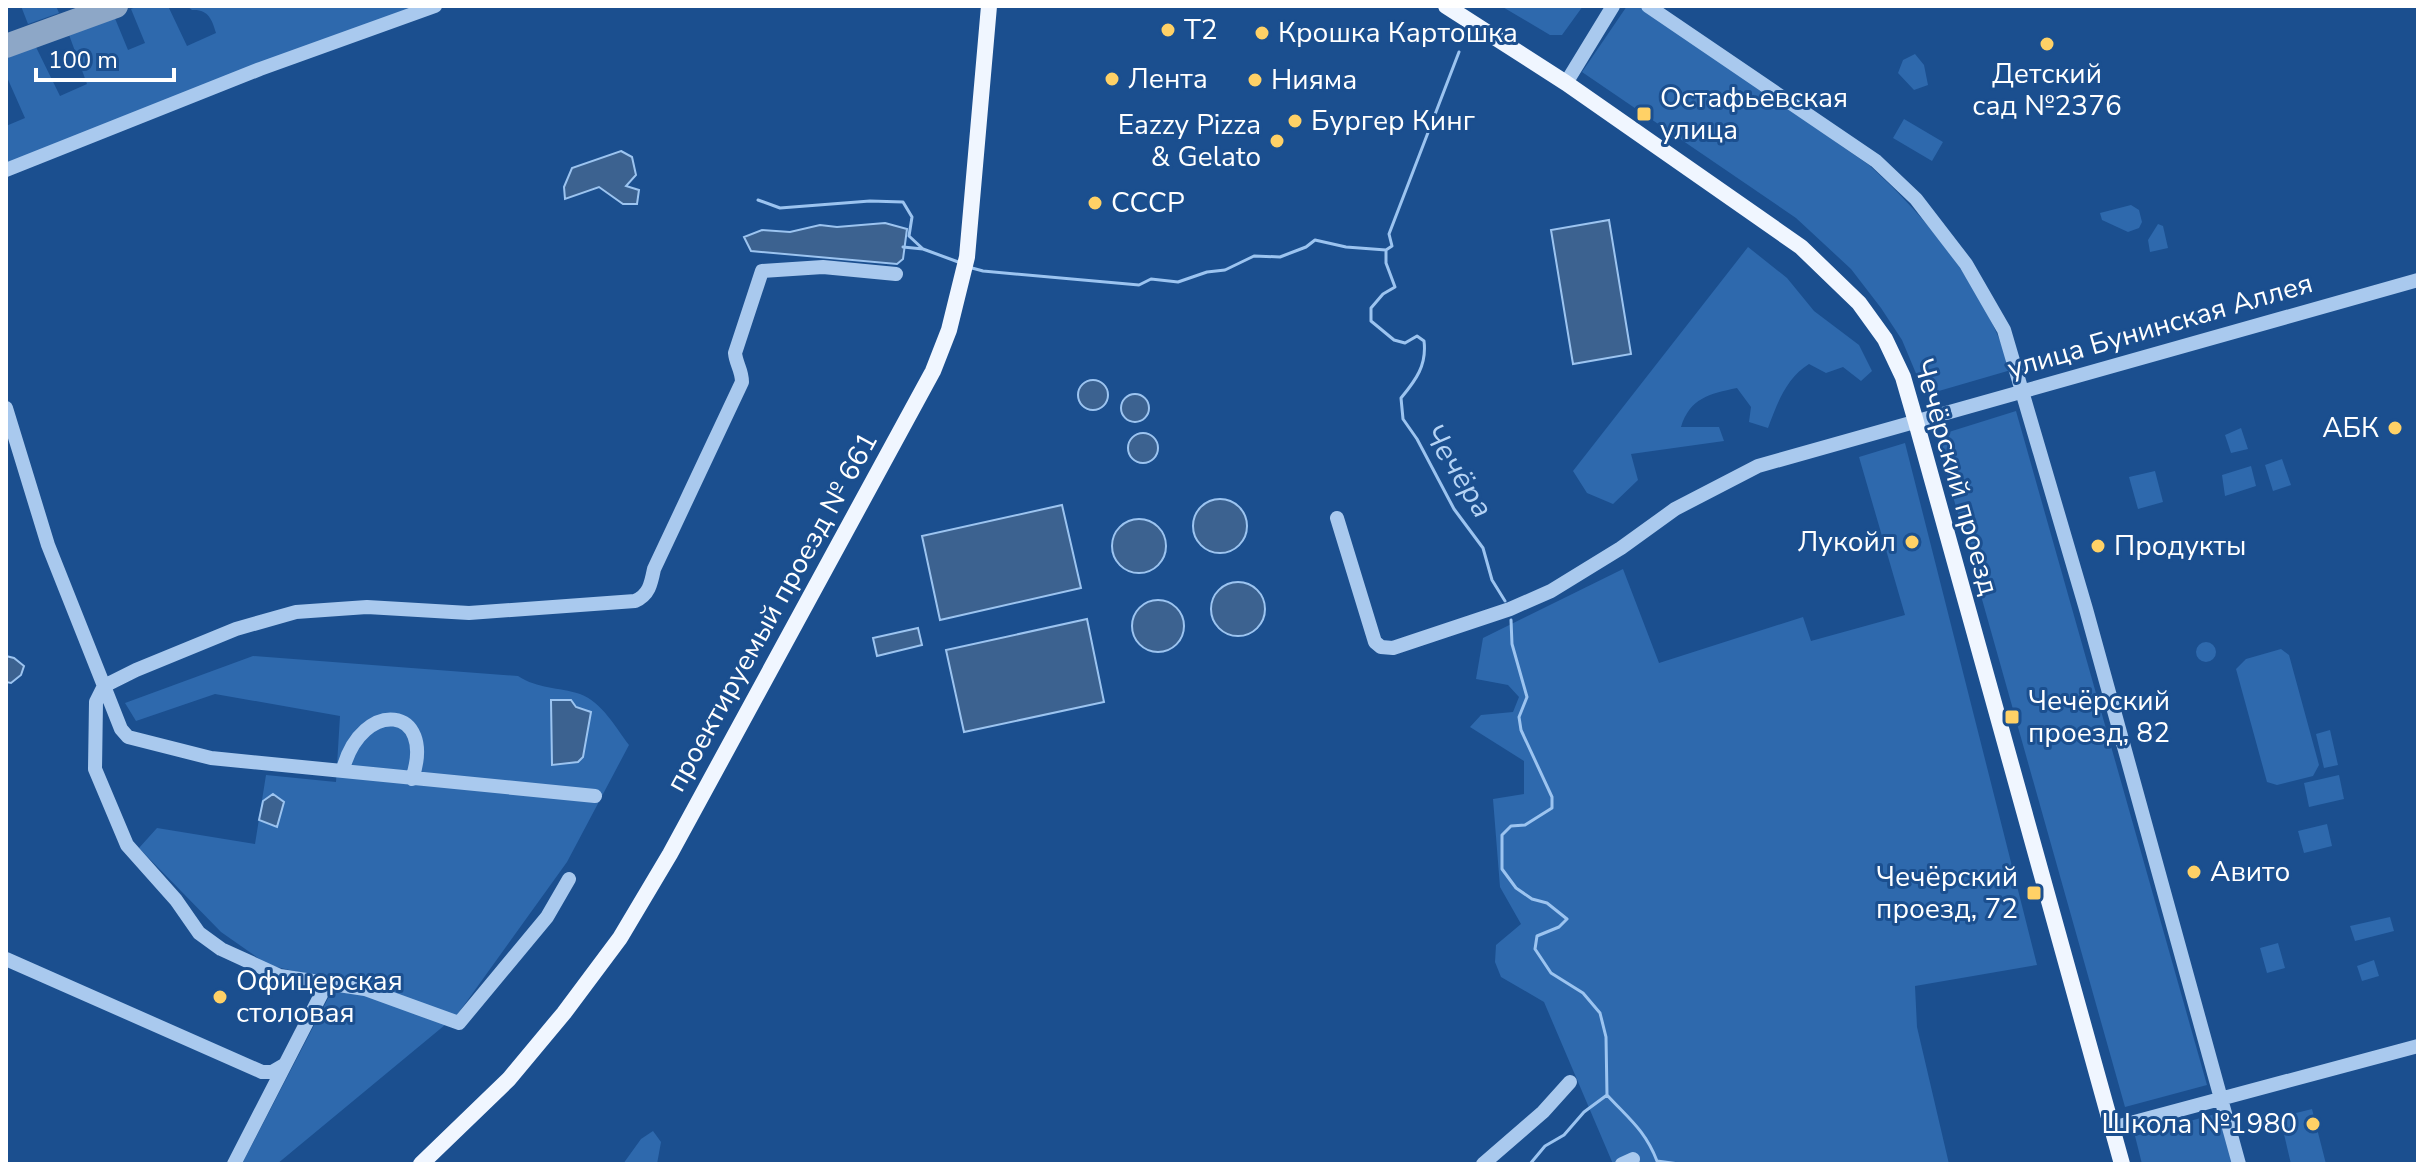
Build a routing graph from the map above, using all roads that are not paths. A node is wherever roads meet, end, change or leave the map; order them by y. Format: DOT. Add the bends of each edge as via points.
graph roads {
  1 [pos="435,6"];
  2 [pos="989,6"];
  3 [pos="1446,6"];
  4 [pos="1613,6"];
  5 [pos="1648,6"];
  6 [pos="1566,83"];
  7 [pos="6,170"];
  8 [pos="896,274"];
  9 [pos="2418,280"];
  10 [pos="2023,391"];
  11 [pos="6,408"];
  12 [pos="1916,422"];
  13 [pos="1337,518"];
  14 [pos="104,686"];
  15 [pos="343,769"];
  16 [pos="412,779"];
  17 [pos="595,796"];
  18 [pos="569,879"];
  19 [pos="6,959"];
  20 [pos="327,983"];
  21 [pos="2418,1046"];
  22 [pos="284,1065"];
  23 [pos="1570,1082"];
  24 [pos="2222,1100"];
  25 [pos="2112,1128"];
  26 [pos="234,1164"];
  27 [pos="421,1164"];
  28 [pos="1483,1164"];
  29 [pos="2122,1164"];
  30 [pos="2239,1164"];
  1 -- 7 [label="street"];
  2 -- 27 [label="main road, проектируемый проезд № 661" via="967,257 933,371 620,938 509,1079"];
  3 -- 6 [label="main road, Чечёрский проезд"];
  4 -- 6 [label="street"];
  5 -- 10 [label="street" via="1868,155 1916,199 1966,264 2004,330"];
  6 -- 12 [label="main road, Чечёрский проезд" via="1783,232 1837,280 1890,347"];
  8 -- 14 [label="street" via="823,267 762,271 735,353 742,382 643,598 469,613 367,607 296,612 236,629"];
  9 -- 10 [label="street, улица Бунинская Аллея"];
  10 -- 12 [label="street, улица Бунинская Аллея"];
  10 -- 24 [label="street"];
  11 -- 14 [label="street" via="48,545"];
  12 -- 13 [label="street, улица Бунинская Аллея" via="1758,466 1675,509 1562,585 1510,609 1393,648 1375,642"];
  12 -- 25 [label="main road, Чечёрский проезд"];
  14 -- 15 [label="street" via="128,737 211,758"];
  14 -- 20 [label="street" via="96,702 95,769 127,845 210,941 280,976"];
  15 -- 16 [label="street"];
  15 -- 16 [label="street" via="357,736 373,723 395,719 414,733 420,750"];
  16 -- 17 [label="street"];
  18 -- 20 [label="street" via="547,917 459,1023 365,989"];
  19 -- 22 [label="street" via="241,1065 262,1072"];
  20 -- 22 [label="street"];
  21 -- 24 [label="street"];
  22 -- 26 [label="street"];
  23 -- 28 [label="street"];
  24 -- 25 [label="street"];
  24 -- 30 [label="street"];
  25 -- 29 [label="main road, Чечёрский проезд"];
}
